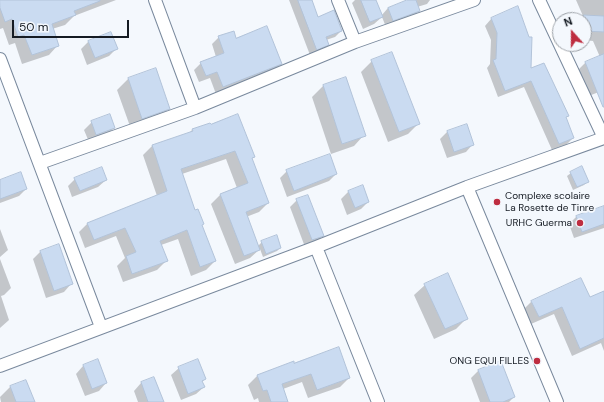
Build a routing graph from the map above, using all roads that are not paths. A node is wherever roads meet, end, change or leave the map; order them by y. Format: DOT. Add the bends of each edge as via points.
graph roads {
  1 [pos="155,0"];
  2 [pos="338,0"];
  3 [pos="474,0"];
  4 [pos="539,0"];
  5 [pos="355,42"];
  6 [pos="0,59"];
  7 [pos="195,108"];
  8 [pos="604,138"];
  9 [pos="40,163"];
  10 [pos="467,187"];
  11 [pos="316,247"];
  12 [pos="101,327"];
  13 [pos="0,366"];
  14 [pos="378,402"];
  15 [pos="557,402"];
  1 -- 7 [label="street"];
  2 -- 5 [label="street"];
  3 -- 5 [label="street"];
  4 -- 8 [label="street"];
  5 -- 7 [label="street"];
  6 -- 9 [label="street"];
  7 -- 9 [label="street"];
  8 -- 10 [label="street"];
  9 -- 12 [label="street"];
  10 -- 11 [label="street"];
  10 -- 15 [label="street"];
  11 -- 12 [label="street"];
  11 -- 14 [label="street"];
  12 -- 13 [label="street"];
}
